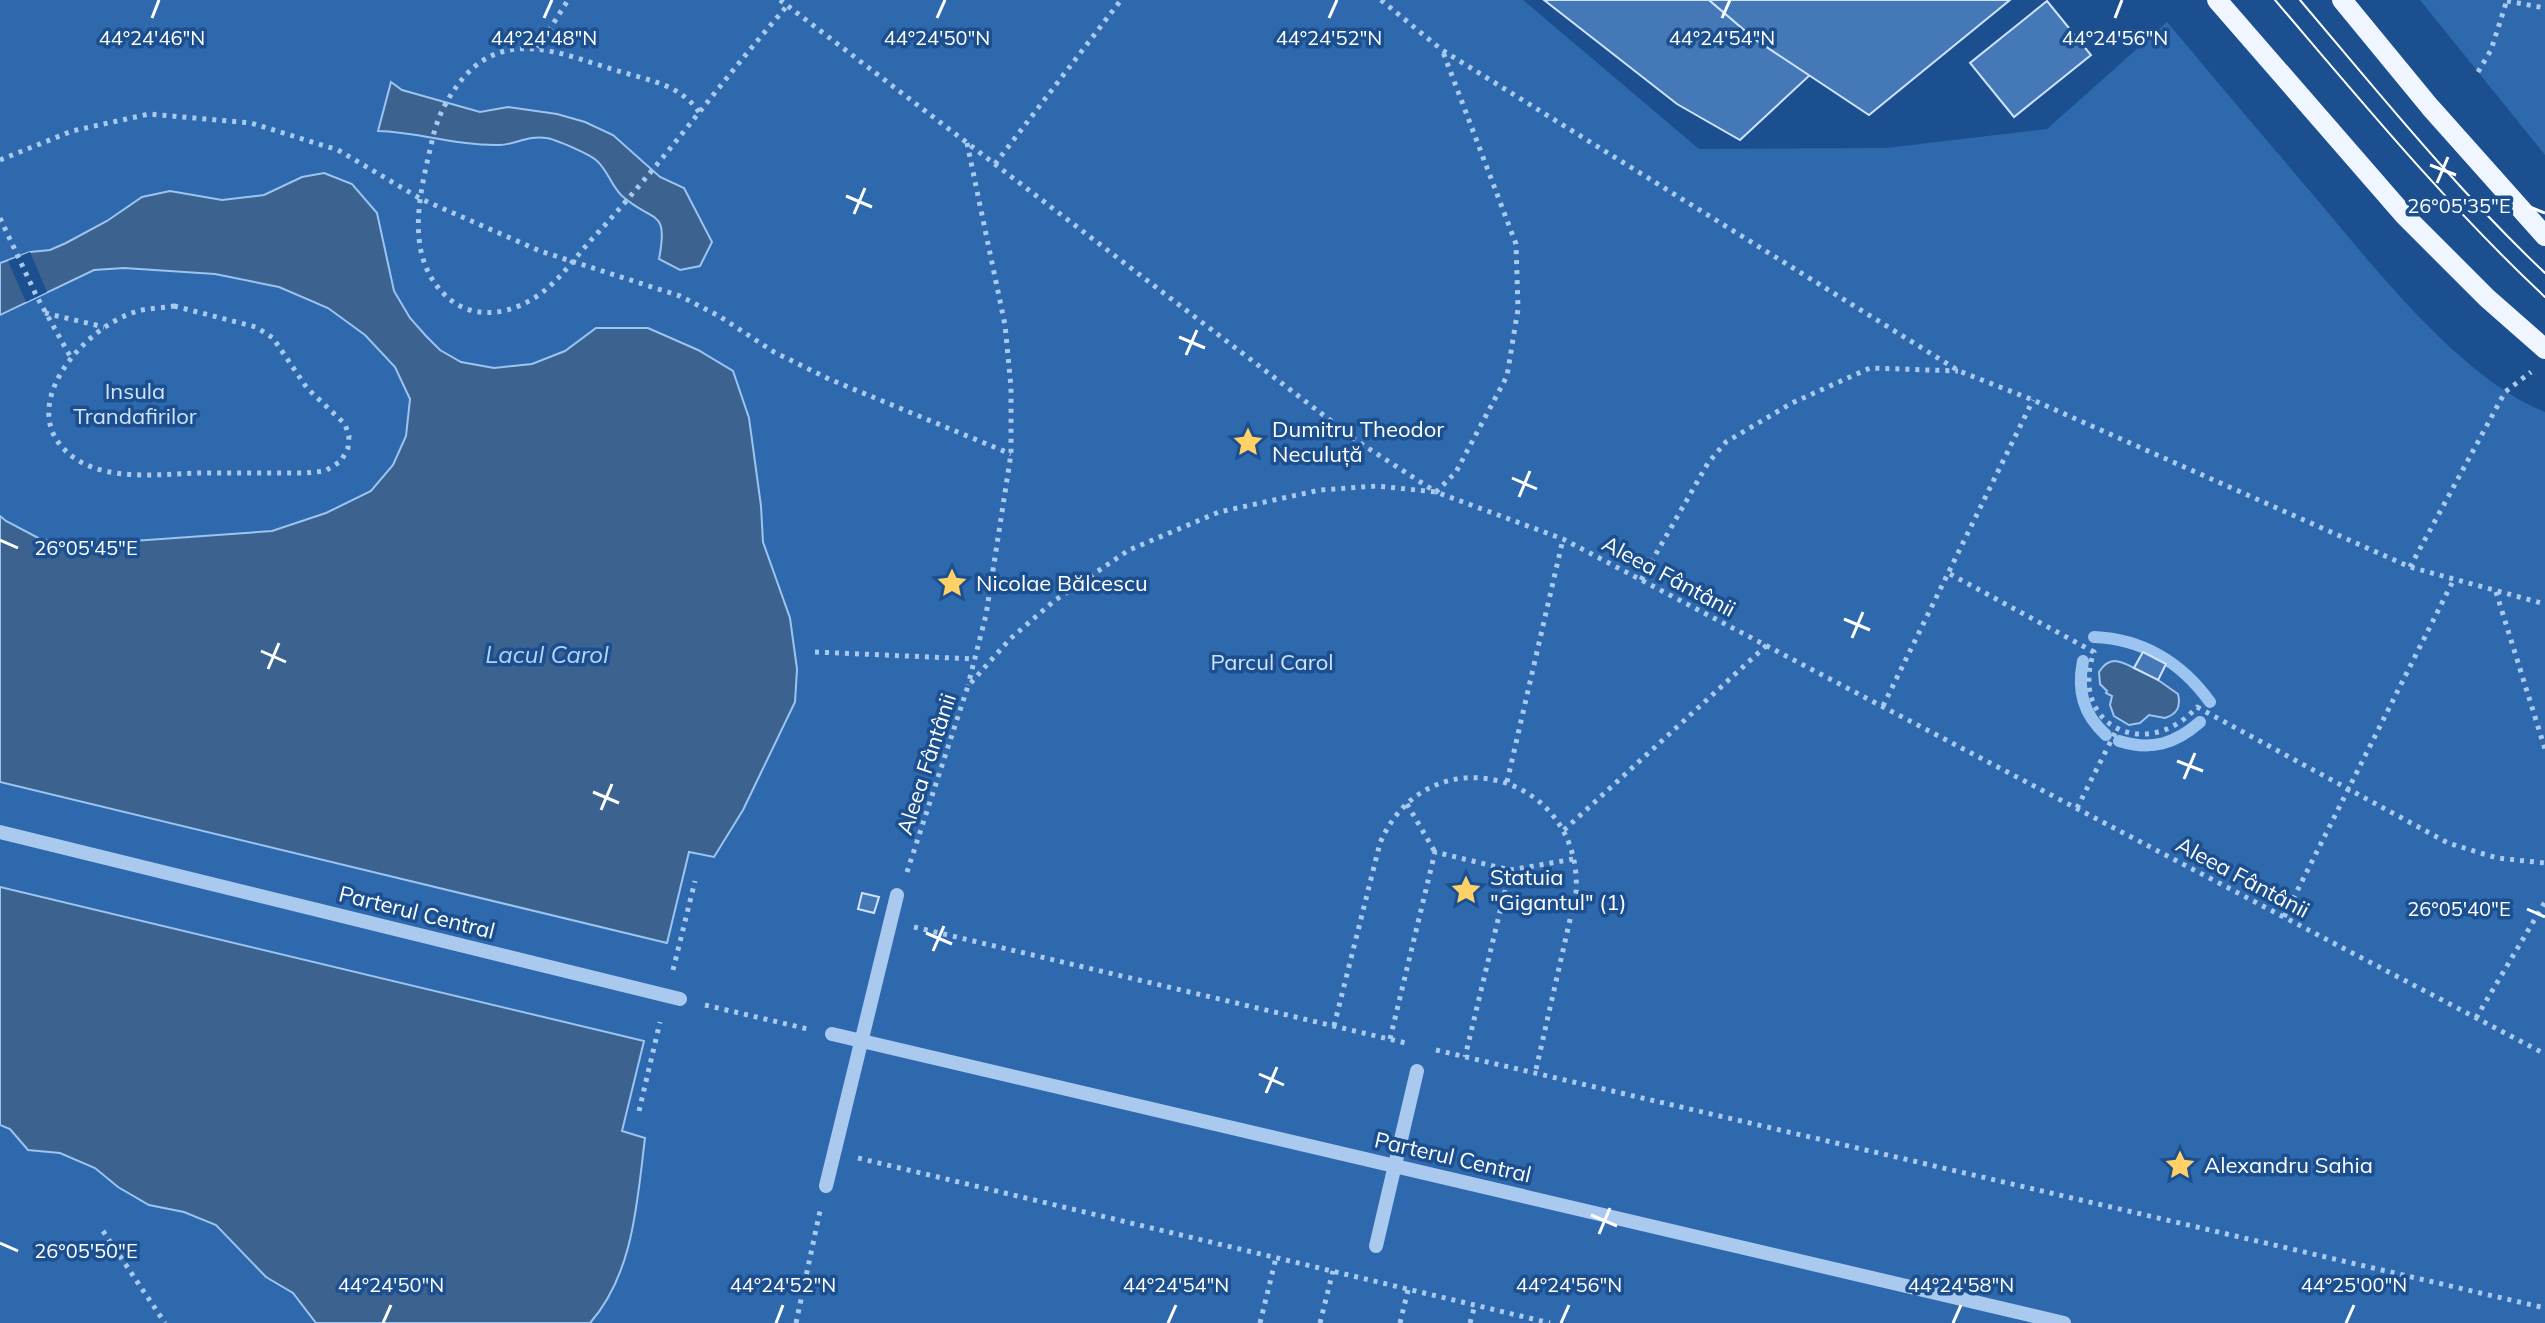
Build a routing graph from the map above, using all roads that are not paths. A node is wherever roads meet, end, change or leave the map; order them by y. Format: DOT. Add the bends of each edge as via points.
graph roads {
  1 [pos="2217,0"];
  2 [pos="2342,0"];
  3 [pos="2545,236"];
  4 [pos="2542,344"];
  5 [pos="0,832"];
  6 [pos="897,895"];
  7 [pos="680,999"];
  8 [pos="832,1034"];
  9 [pos="861,1041"];
  10 [pos="1417,1071"];
  11 [pos="1395,1166"];
  12 [pos="826,1186"];
  13 [pos="1376,1246"];
  14 [pos="2064,1323"];
  1 -- 4 [label="main road" via="2404,215"];
  2 -- 3 [label="main road"];
  5 -- 7 [label="street, Parterul Central"];
  6 -- 9 [label="street"];
  8 -- 9 [label="street, Parterul Central"];
  9 -- 11 [label="street, Parterul Central"];
  9 -- 12 [label="street"];
  10 -- 11 [label="street"];
  11 -- 13 [label="street"];
  11 -- 14 [label="street, Parterul Central"];
}
